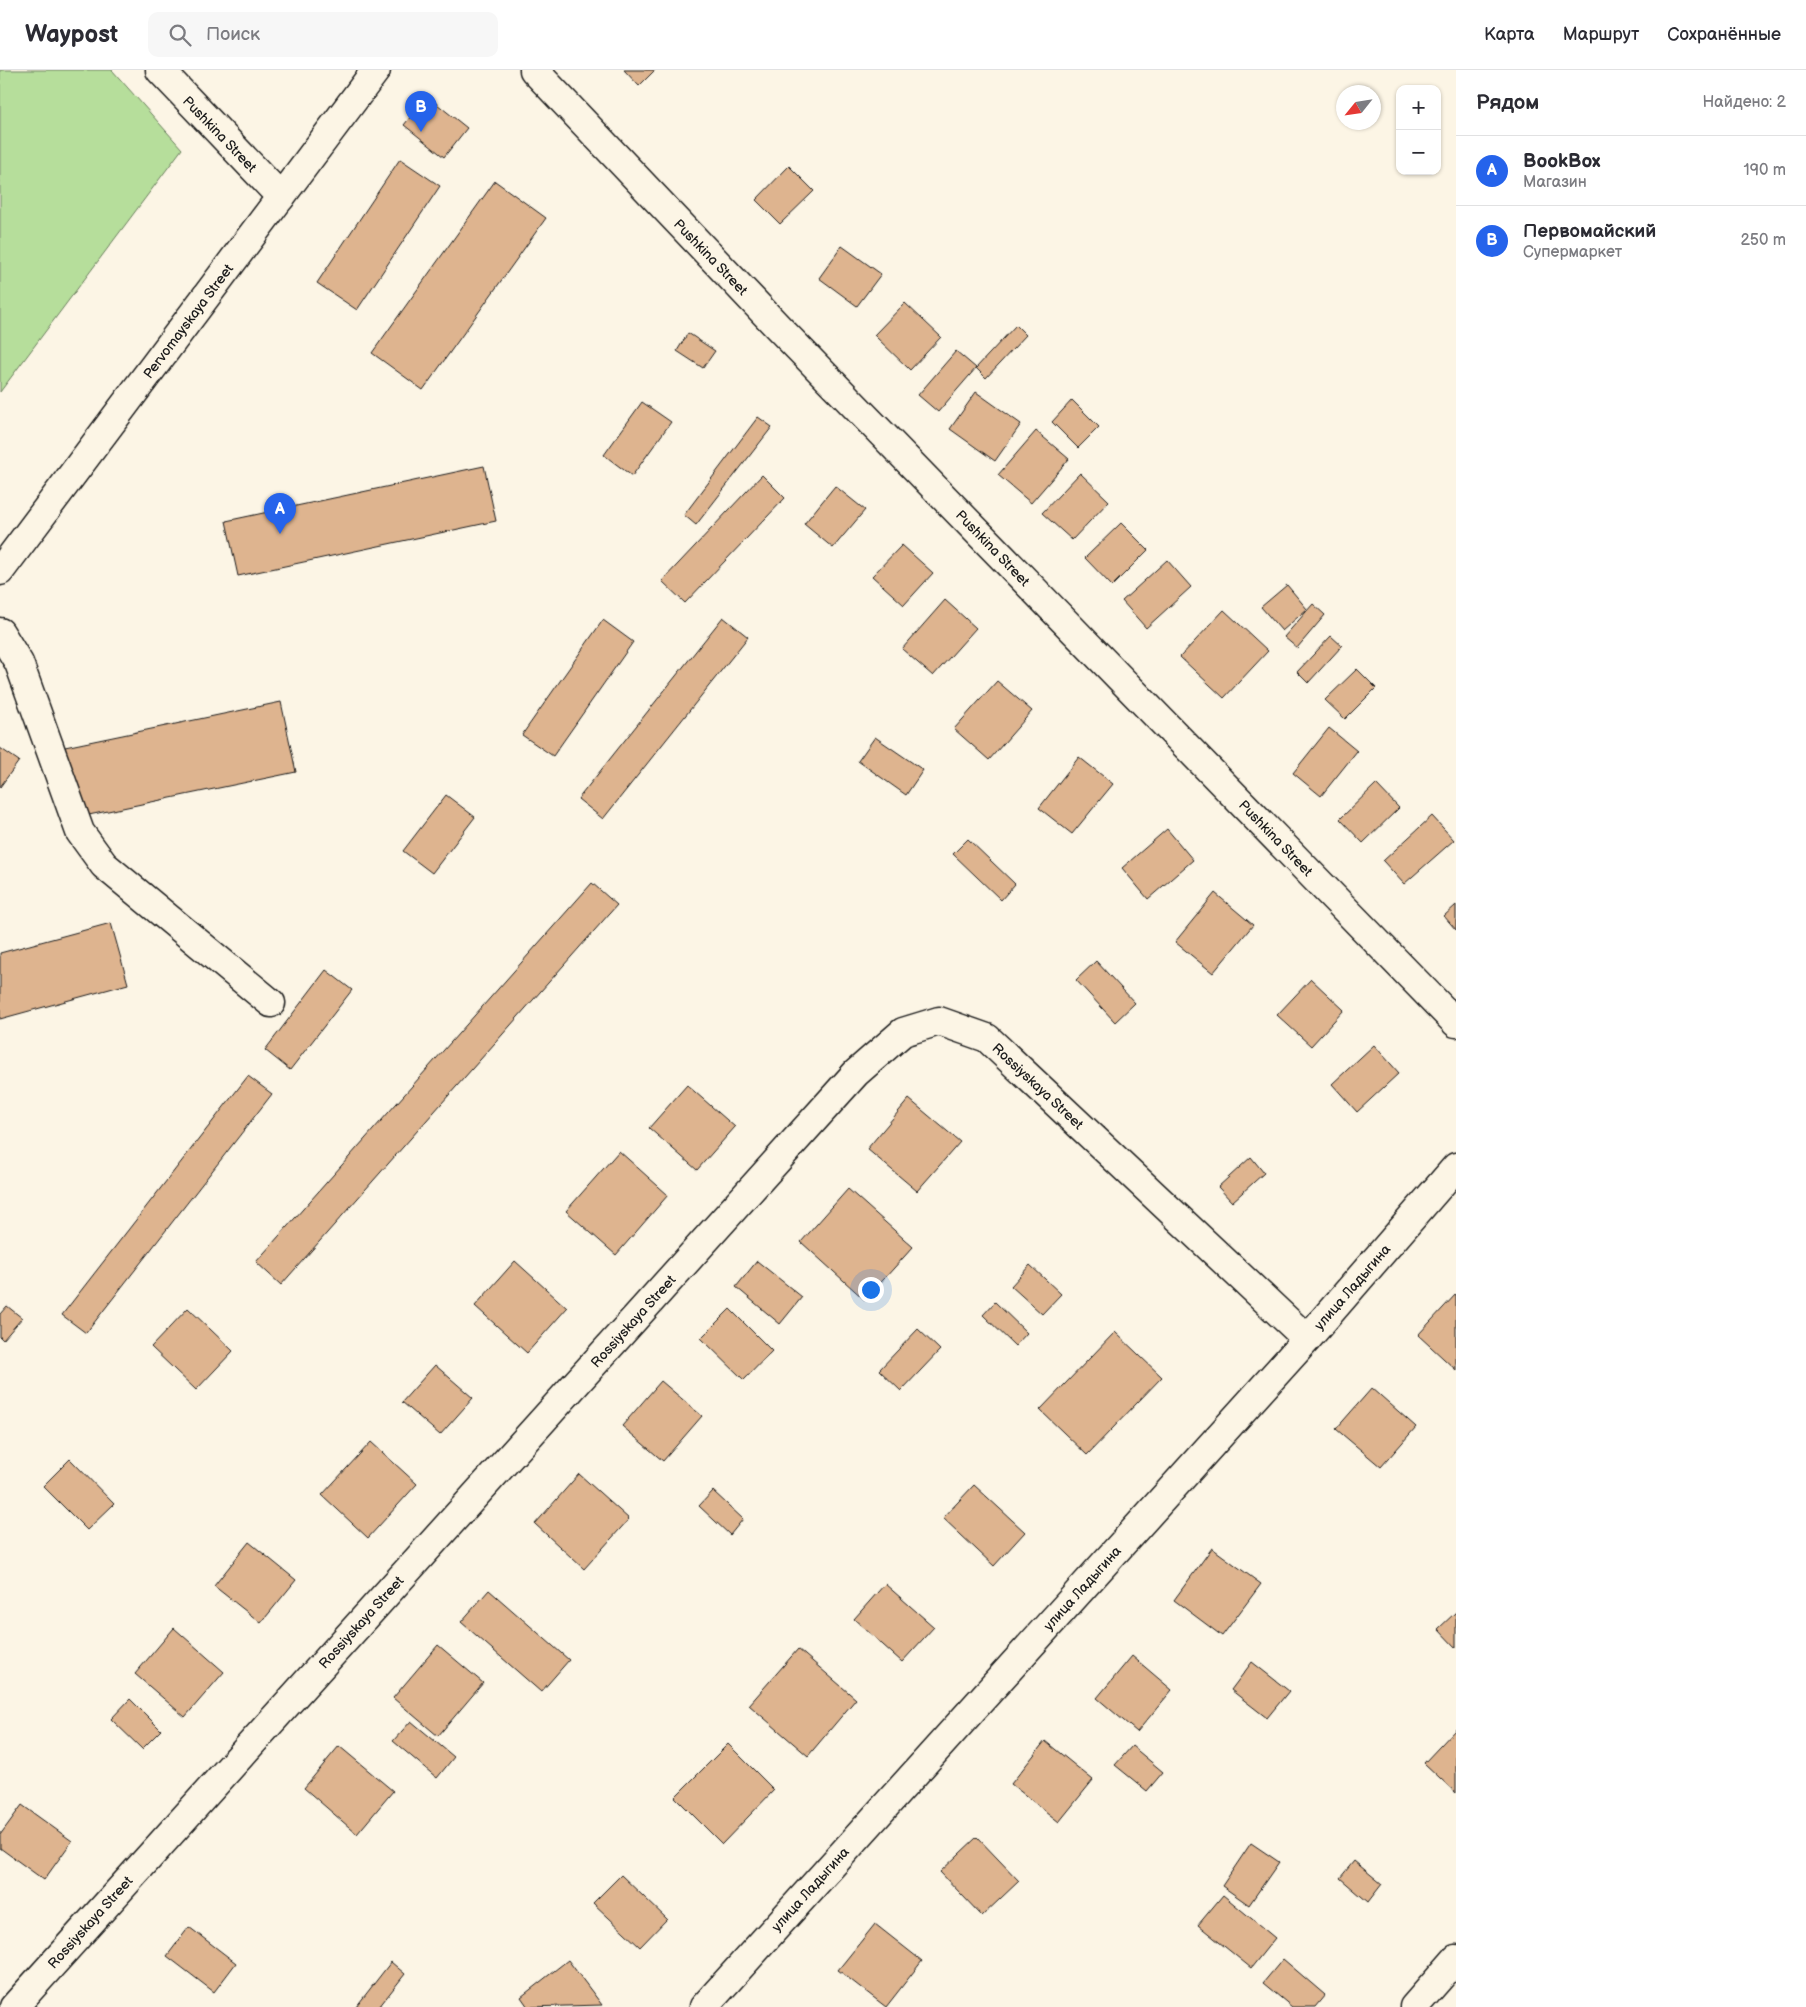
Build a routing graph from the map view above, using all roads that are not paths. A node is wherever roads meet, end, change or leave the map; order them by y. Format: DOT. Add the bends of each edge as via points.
graph roads {
  1 [pos="160,70"];
  2 [pos="376,70"];
  3 [pos="534,70"];
  4 [pos="281,197"];
  5 [pos="0,571"];
  6 [pos="0,632"];
  7 [pos="271,1003"];
  8 [pos="1456,1023"];
  9 [pos="1456,1167"];
  10 [pos="1306,1339"];
  11 [pos="1456,1960"];
  12 [pos="14,2007"];
  13 [pos="704,2007"];
  14 [pos="1414,2007"];
  1 -- 4 [label="street, Pushkina Street"];
  2 -- 4 [label="street, Pervomayskaya Street"];
  3 -- 8 [label="street, Pushkina Street" via="784,333"];
  4 -- 5 [label="street, Pervomayskaya Street"];
  6 -- 7 [label="street" via="19,663 80,832 89,845 104,865"];
  9 -- 10 [label="street, улица Ладыгина"];
  10 -- 12 [label="street, Rossiyskaya Street" via="987,1038 939,1021 903,1032 856,1073"];
  10 -- 13 [label="street, улица Ладыгина"];
  11 -- 14 [label="street"];
}
